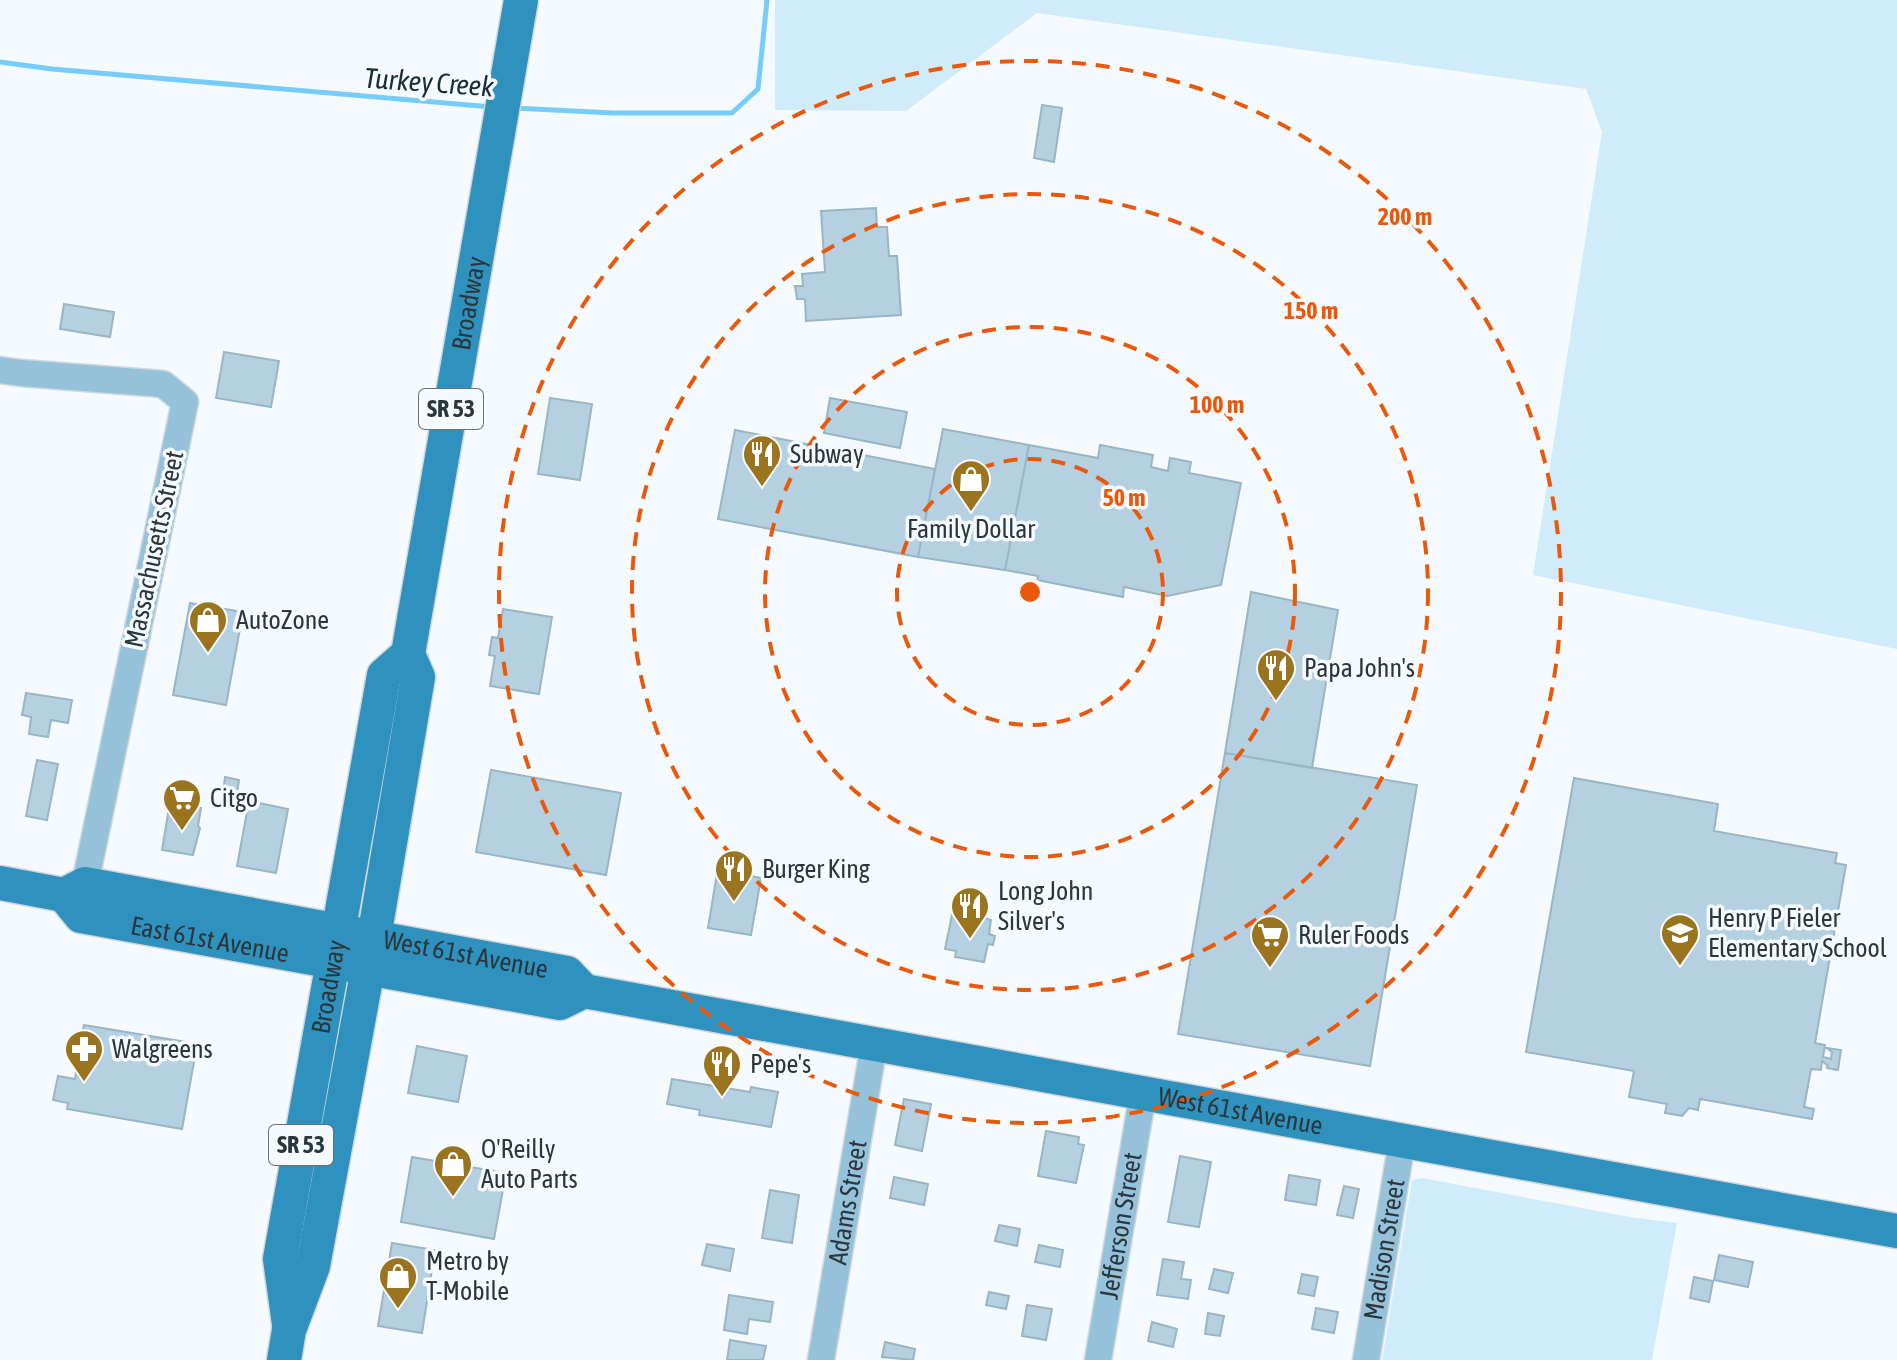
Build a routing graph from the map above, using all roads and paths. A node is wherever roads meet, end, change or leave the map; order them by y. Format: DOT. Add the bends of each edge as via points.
graph roads {
  1 [pos="521,0"];
  2 [pos="0,370"];
  3 [pos="0,883"];
  4 [pos="75,889"];
  5 [pos="354,949"];
  6 [pos="874,1044"];
  7 [pos="1143,1093"];
  8 [pos="1402,1141"];
  9 [pos="1897,1231"];
  10 [pos="287,1345"];
  11 [pos="821,1360"];
  12 [pos="1098,1360"];
  13 [pos="1366,1360"];
  1 -- 5 [label="main road, Broadway / SR 53" via="408,654 384,675"];
  2 -- 4 [label="street, Massachusetts Street" via="163,384 185,402"];
  3 -- 4 [label="main road, East 61st Avenue"];
  4 -- 5 [label="main road, East 61st Avenue"];
  5 -- 6 [label="main road, West 61st Avenue" via="560,1003 584,991"];
  5 -- 10 [label="main road, Broadway / SR 53" via="313,1266"];
  6 -- 7 [label="main road, West 61st Avenue"];
  6 -- 11 [label="street, Adams Street"];
  7 -- 8 [label="main road, West 61st Avenue"];
  7 -- 12 [label="street, Jefferson Street"];
  8 -- 9 [label="main road, West 61st Avenue"];
  8 -- 13 [label="street, Madison Street"];
}
